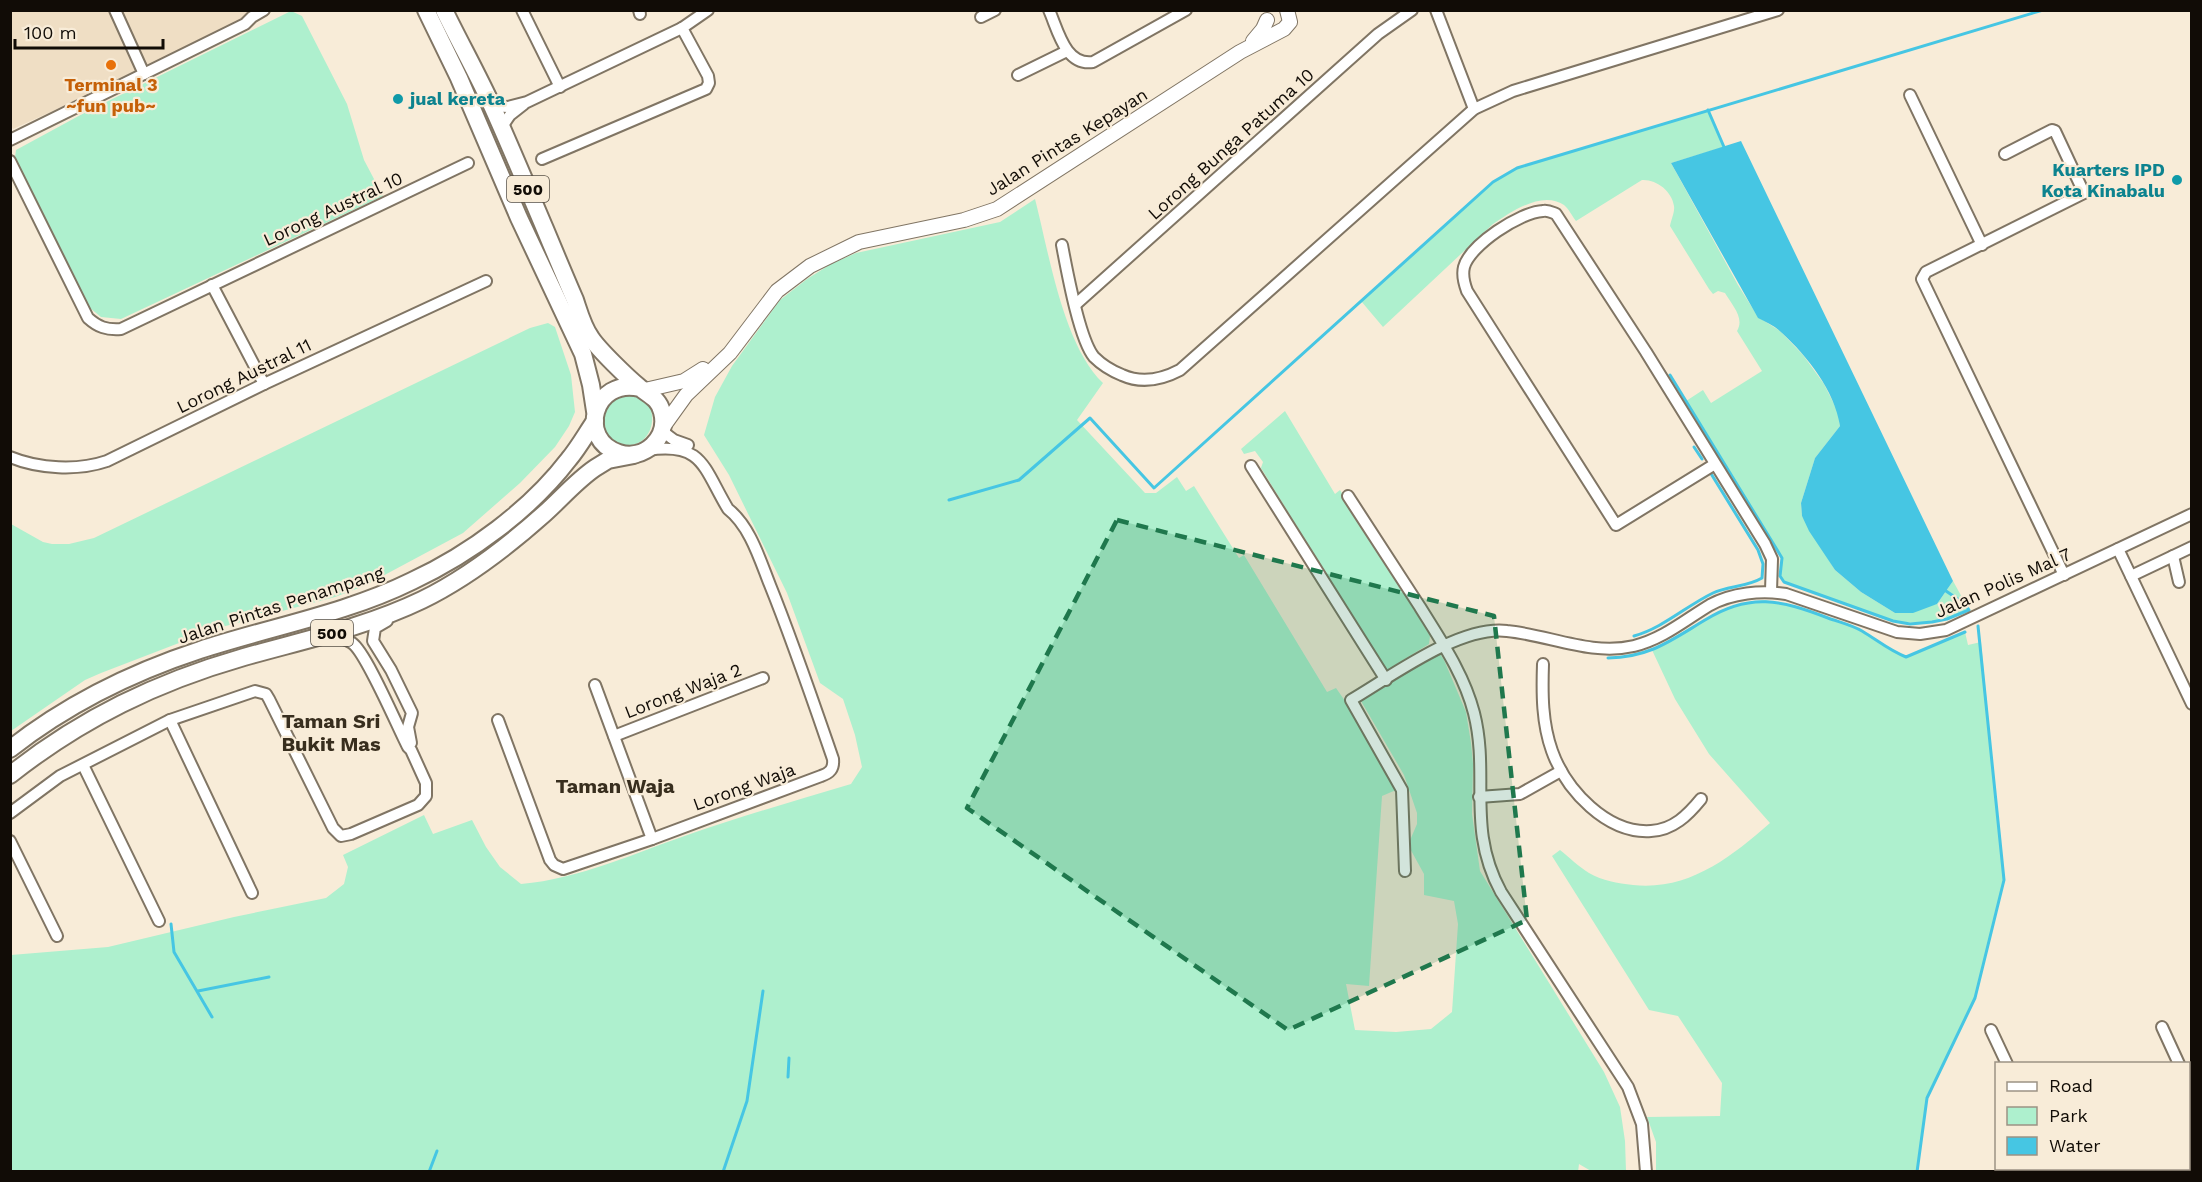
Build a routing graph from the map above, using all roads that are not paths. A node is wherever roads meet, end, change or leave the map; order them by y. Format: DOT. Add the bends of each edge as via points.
graph roads {
  1 [pos="115,10"];
  2 [pos="264,10"];
  3 [pos="426,10"];
  4 [pos="444,10"];
  5 [pos="522,10"];
  6 [pos="708,10"];
  7 [pos="995,10"];
  8 [pos="1049,10"];
  9 [pos="1186,10"];
  10 [pos="1300,10"];
  11 [pos="1412,10"];
  12 [pos="1436,10"];
  13 [pos="1778,10"];
  14 [pos="1269,14"];
  15 [pos="981,17"];
  16 [pos="1286,22"];
  17 [pos="682,28"];
  18 [pos="1067,51"];
  19 [pos="1240,52"];
  20 [pos="465,71"];
  21 [pos="144,74"];
  22 [pos="1018,75"];
  23 [pos="560,87"];
  24 [pos="1910,95"];
  25 [pos="527,102"];
  26 [pos="492,106"];
  27 [pos="1474,110"];
  28 [pos="501,128"];
  29 [pos="10,140"];
  30 [pos="2004,154"];
  31 [pos="542,159"];
  32 [pos="10,161"];
  33 [pos="468,164"];
  34 [pos="1062,245"];
  35 [pos="1982,245"];
  36 [pos="486,281"];
  37 [pos="212,285"];
  38 [pos="1075,305"];
  39 [pos="730,352"];
  40 [pos="264,384"];
  41 [pos="643,389"];
  42 [pos="595,416"];
  43 [pos="662,429"];
  44 [pos="640,452"];
  45 [pos="10,457"];
  46 [pos="1715,464"];
  47 [pos="1251,466"];
  48 [pos="1348,496"];
  49 [pos="2192,514"];
  50 [pos="736,515"];
  51 [pos="2192,548"];
  52 [pos="2118,549"];
  53 [pos="2173,556"];
  54 [pos="2064,575"];
  55 [pos="2131,576"];
  56 [pos="2178,582"];
  57 [pos="1771,591"];
  58 [pos="394,612"];
  59 [pos="324,635"];
  60 [pos="376,645"];
  61 [pos="1444,646"];
  62 [pos="361,655"];
  63 [pos="1543,664"];
  64 [pos="763,678"];
  65 [pos="1386,680"];
  66 [pos="596,685"];
  67 [pos="406,698"];
  68 [pos="2192,704"];
  69 [pos="388,707"];
  70 [pos="170,720"];
  71 [pos="498,720"];
  72 [pos="615,736"];
  73 [pos="10,749"];
  74 [pos="411,750"];
  75 [pos="83,765"];
  76 [pos="1561,771"];
  77 [pos="10,775"];
  78 [pos="1479,797"];
  79 [pos="1701,799"];
  80 [pos="10,813"];
  81 [pos="652,839"];
  82 [pos="10,841"];
  83 [pos="1404,872"];
  84 [pos="252,893"];
  85 [pos="159,921"];
  86 [pos="57,936"];
  87 [pos="2162,1027"];
  88 [pos="1991,1030"];
  89 [pos="2006,1062"];
  90 [pos="2178,1062"];
  91 [pos="1646,1172"];
  1 -- 21 [label="street"];
  2 -- 21 [label="street" via="245,24"];
  3 -- 20 [label="main road, 500"];
  4 -- 20 [label="main road, 500"];
  5 -- 23 [label="street"];
  6 -- 17 [label="street"];
  7 -- 15 [label="street"];
  8 -- 18 [label="street"];
  9 -- 18 [label="street" via="1093,62 1080,61"];
  10 -- 16 [label="street"];
  11 -- 38 [label="street, Lorong Bunga Patuma 10" via="1378,34"];
  12 -- 27 [label="street"];
  13 -- 27 [label="street" via="1513,91"];
  14 -- 16 [label="street" via="1271,27"];
  14 -- 19 [label="street, Jalan Pintas Kepayan" via="1258,35"];
  16 -- 19 [label="street, Jalan Pintas Kepayan"];
  17 -- 23 [label="street"];
  17 -- 31 [label="street" via="708,76 710,83 706,88"];
  18 -- 22 [label="street"];
  19 -- 39 [label="street, Jalan Pintas Kepayan" via="997,209 964,220 859,242 810,266 777,291"];
  20 -- 26 [label="main road, 500"];
  20 -- 42 [label="main road, 500" via="528,238 583,354"];
  21 -- 29 [label="street"];
  23 -- 25 [label="street"];
  24 -- 35 [label="street"];
  25 -- 26 [label="street"];
  25 -- 28 [label="street"];
  26 -- 28 [label="main road, 500"];
  27 -- 38 [label="street" via="1180,370 1166,378 1140,380 1104,366 1088,347"];
  28 -- 41 [label="main road, 500" via="591,338"];
  30 -- 35 [label="street" via="2053,130 2084,193"];
  32 -- 37 [label="street, Lorong Austral 10" via="88,318 97,326 120,329"];
  33 -- 37 [label="street, Lorong Austral 10"];
  34 -- 38 [label="street"];
  35 -- 54 [label="street" via="1926,272 1923,282"];
  36 -- 40 [label="street, Lorong Austral 11"];
  37 -- 40 [label="street"];
  39 -- 41 [label="street, Jalan Pintas Kepayan" via="684,381"];
  39 -- 43 [label="street, Jalan Pintas Kepayan" via="686,395"];
  40 -- 45 [label="street, Lorong Austral 11" via="97,465 32,465"];
  41 -- 42 [label="main road, 500" via="624,386 611,391 601,401"];
  41 -- 43 [label="main road, 500" via="660,406"];
  42 -- 44 [label="main road, 500" via="598,435 607,447 619,453"];
  42 -- 73 [label="main road, Jalan Pintas Penampang / 500" via="569,459 523,508 438,568 354,605 161,665 88,698"];
  43 -- 44 [label="main road" via="657,440"];
  43 -- 50 [label="street, Lorong Waja" via="674,440 699,450 735,506"];
  44 -- 50 [label="street, Lorong Waja" via="674,447 697,456"];
  44 -- 58 [label="main road, 500" via="608,460 595,468 487,561 450,585"];
  46 -- 46 [label="street" via="1556,214 1541,210 1516,220 1484,242 1469,258 1463,273 1472,298 1616,525"];
  46 -- 57 [label="street" via="1772,559"];
  47 -- 65 [label="street"];
  48 -- 61 [label="street"];
  49 -- 52 [label="street, Jalan Polis Mal 7"];
  50 -- 81 [label="street, Lorong Waja" via="781,611 834,765 821,776"];
  51 -- 53 [label="street"];
  52 -- 54 [label="street, Jalan Polis Mal 7"];
  52 -- 55 [label="street"];
  53 -- 55 [label="street"];
  53 -- 56 [label="street"];
  54 -- 57 [label="street, Jalan Polis Mal 7" via="1946,630 1920,634 1889,630"];
  55 -- 68 [label="street"];
  57 -- 61 [label="street, Jalan Polis Mal 7" via="1751,592 1712,604 1664,634 1622,648 1588,647 1506,630 1479,632"];
  58 -- 59 [label="main road, 500"];
  58 -- 60 [label="street" via="392,618 375,628"];
  59 -- 62 [label="street" via="348,640"];
  59 -- 77 [label="main road, 500" via="167,684 99,714"];
  60 -- 62 [label="street"];
  60 -- 67 [label="street"];
  61 -- 65 [label="street, Jalan Polis Mal 7"];
  61 -- 78 [label="street" via="1465,686 1474,714 1479,744"];
  62 -- 69 [label="street"];
  63 -- 76 [label="street" via="1547,732"];
  64 -- 72 [label="street, Lorong Waja 2"];
  65 -- 83 [label="street, Jalan Polis Mal 7" via="1351,700 1402,790"];
  66 -- 72 [label="street"];
  67 -- 69 [label="street"];
  67 -- 74 [label="street" via="412,712 408,727"];
  69 -- 74 [label="street"];
  70 -- 74 [label="street" via="248,692 266,694 340,836 423,801 426,783"];
  70 -- 75 [label="street"];
  70 -- 84 [label="street"];
  71 -- 81 [label="street, Lorong Waja" via="554,865 566,869"];
  72 -- 81 [label="street"];
  75 -- 80 [label="street" via="60,776"];
  75 -- 85 [label="street"];
  76 -- 78 [label="street" via="1520,794"];
  76 -- 79 [label="street" via="1591,806 1617,824 1633,829 1652,831 1669,826 1686,816"];
  78 -- 91 [label="street" via="1482,838 1494,879 1628,1087 1642,1124"];
  82 -- 86 [label="street"];
  87 -- 90 [label="street"];
  88 -- 89 [label="street"];
}
